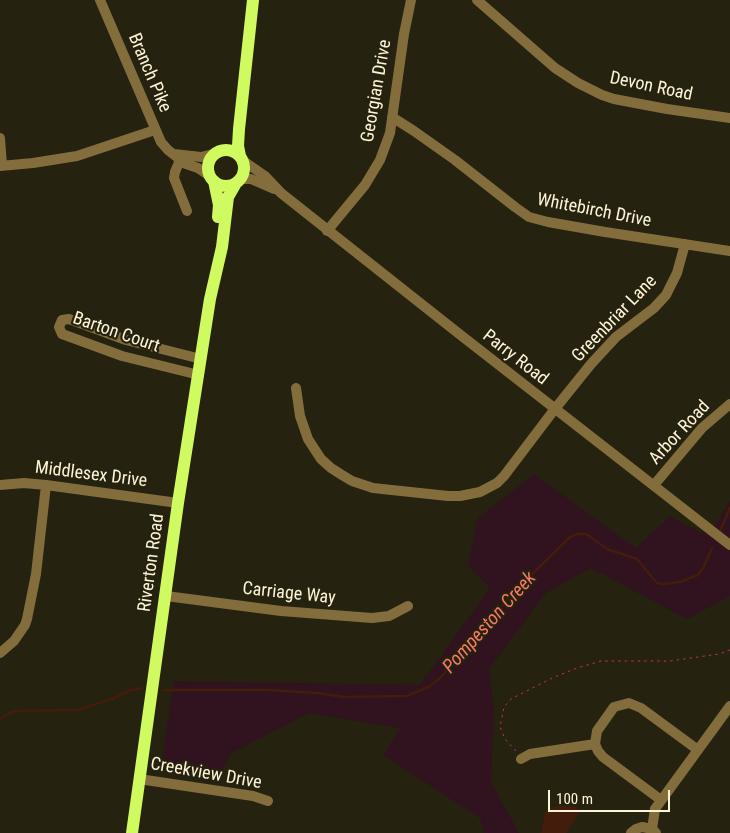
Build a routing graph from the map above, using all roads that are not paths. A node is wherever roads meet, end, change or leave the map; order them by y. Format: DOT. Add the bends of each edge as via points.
graph roads {
  1 [pos="100,0"];
  2 [pos="254,0"];
  3 [pos="412,0"];
  4 [pos="477,0"];
  5 [pos="244,72"];
  6 [pos="392,118"];
  7 [pos="730,118"];
  8 [pos="155,130"];
  9 [pos="0,138"];
  10 [pos="217,152"];
  11 [pos="177,157"];
  12 [pos="241,158"];
  13 [pos="1,165"];
  14 [pos="212,179"];
  15 [pos="238,181"];
  16 [pos="281,193"];
  17 [pos="187,211"];
  18 [pos="328,231"];
  19 [pos="685,244"];
  20 [pos="730,251"];
  21 [pos="210,299"];
  22 [pos="126,340"];
  23 [pos="122,356"];
  24 [pos="201,358"];
  25 [pos="199,375"];
  26 [pos="296,388"];
  27 [pos="730,404"];
  28 [pos="554,410"];
  29 [pos="0,485"];
  30 [pos="46,485"];
  31 [pos="654,485"];
  32 [pos="178,503"];
  33 [pos="730,545"];
  34 [pos="166,596"];
  35 [pos="408,606"];
  36 [pos="0,652"];
  37 [pos="730,706"];
  38 [pos="595,744"];
  39 [pos="698,750"];
  40 [pos="521,758"];
  41 [pos="139,779"];
  42 [pos="661,800"];
  43 [pos="268,801"];
  44 [pos="654,831"];
  45 [pos="132,833"];
  46 [pos="631,833"];
  1 -- 8 [label="street, Branch Pike"];
  2 -- 5 [label="main road"];
  3 -- 6 [label="street, Georgian Drive"];
  4 -- 7 [label="street, Devon Road" via="555,68 602,95"];
  5 -- 10 [label="main road" via="230,136"];
  5 -- 12 [label="main road" via="238,146"];
  6 -- 18 [label="street, Georgian Drive" via="380,160 365,185"];
  6 -- 19 [label="street, Whitebirch Drive" via="456,160 529,217"];
  8 -- 11 [label="street, Branch Pike" via="160,142"];
  8 -- 13 [label="street" via="77,156"];
  9 -- 13 [label="street"];
  10 -- 11 [label="street" via="201,157"];
  10 -- 12 [label="main road" via="230,150"];
  10 -- 14 [label="main road" via="208,164"];
  11 -- 14 [label="street, Branch Pike"];
  11 -- 17 [label="street" via="174,178"];
  12 -- 15 [label="main road" via="243,172"];
  12 -- 16 [label="street, Parry Road"];
  14 -- 15 [label="main road" via="224,186"];
  14 -- 21 [label="main road, Riverton Road" via="219,205"];
  15 -- 16 [label="street, Parry Road" via="251,179"];
  15 -- 21 [label="main road, Riverton Road" via="228,197 222,247"];
  16 -- 18 [label="street, Parry Road"];
  18 -- 28 [label="street, Parry Road"];
  19 -- 20 [label="street, Whitebirch Drive"];
  19 -- 28 [label="street, Greenbriar Lane" via="678,273 666,295 616,337"];
  21 -- 24 [label="main road, Riverton Road"];
  22 -- 23 [label="street"];
  22 -- 23 [label="street, Barton Court" via="69,319 62,320 59,327 62,334"];
  22 -- 24 [label="street, Barton Court"];
  23 -- 25 [label="street, Barton Court"];
  24 -- 25 [label="main road, Riverton Road"];
  25 -- 32 [label="main road, Riverton Road"];
  26 -- 28 [label="street, Greenbriar Lane" via="300,416 308,439 331,468 363,485 448,496 480,492 497,483"];
  27 -- 31 [label="street, Arbor Road" via="702,428"];
  28 -- 31 [label="street, Parry Road"];
  29 -- 30 [label="street, Middlesex Drive"];
  30 -- 32 [label="street, Middlesex Drive"];
  30 -- 36 [label="street" via="28,619 14,641"];
  31 -- 33 [label="street, Parry Road"];
  32 -- 34 [label="main road, Riverton Road"];
  34 -- 35 [label="street, Carriage Way" via="281,611 372,618 390,616"];
  34 -- 41 [label="main road, Riverton Road"];
  37 -- 39 [label="street"];
  38 -- 39 [label="street" via="597,731 614,707 629,703 641,708"];
  38 -- 40 [label="street"];
  38 -- 42 [label="street" via="603,757"];
  39 -- 42 [label="street"];
  41 -- 43 [label="street, Creekview Drive"];
  41 -- 45 [label="main road, Riverton Road"];
  42 -- 44 [label="street" via="655,809"];
  44 -- 46 [label="street" via="642,827"];
}
